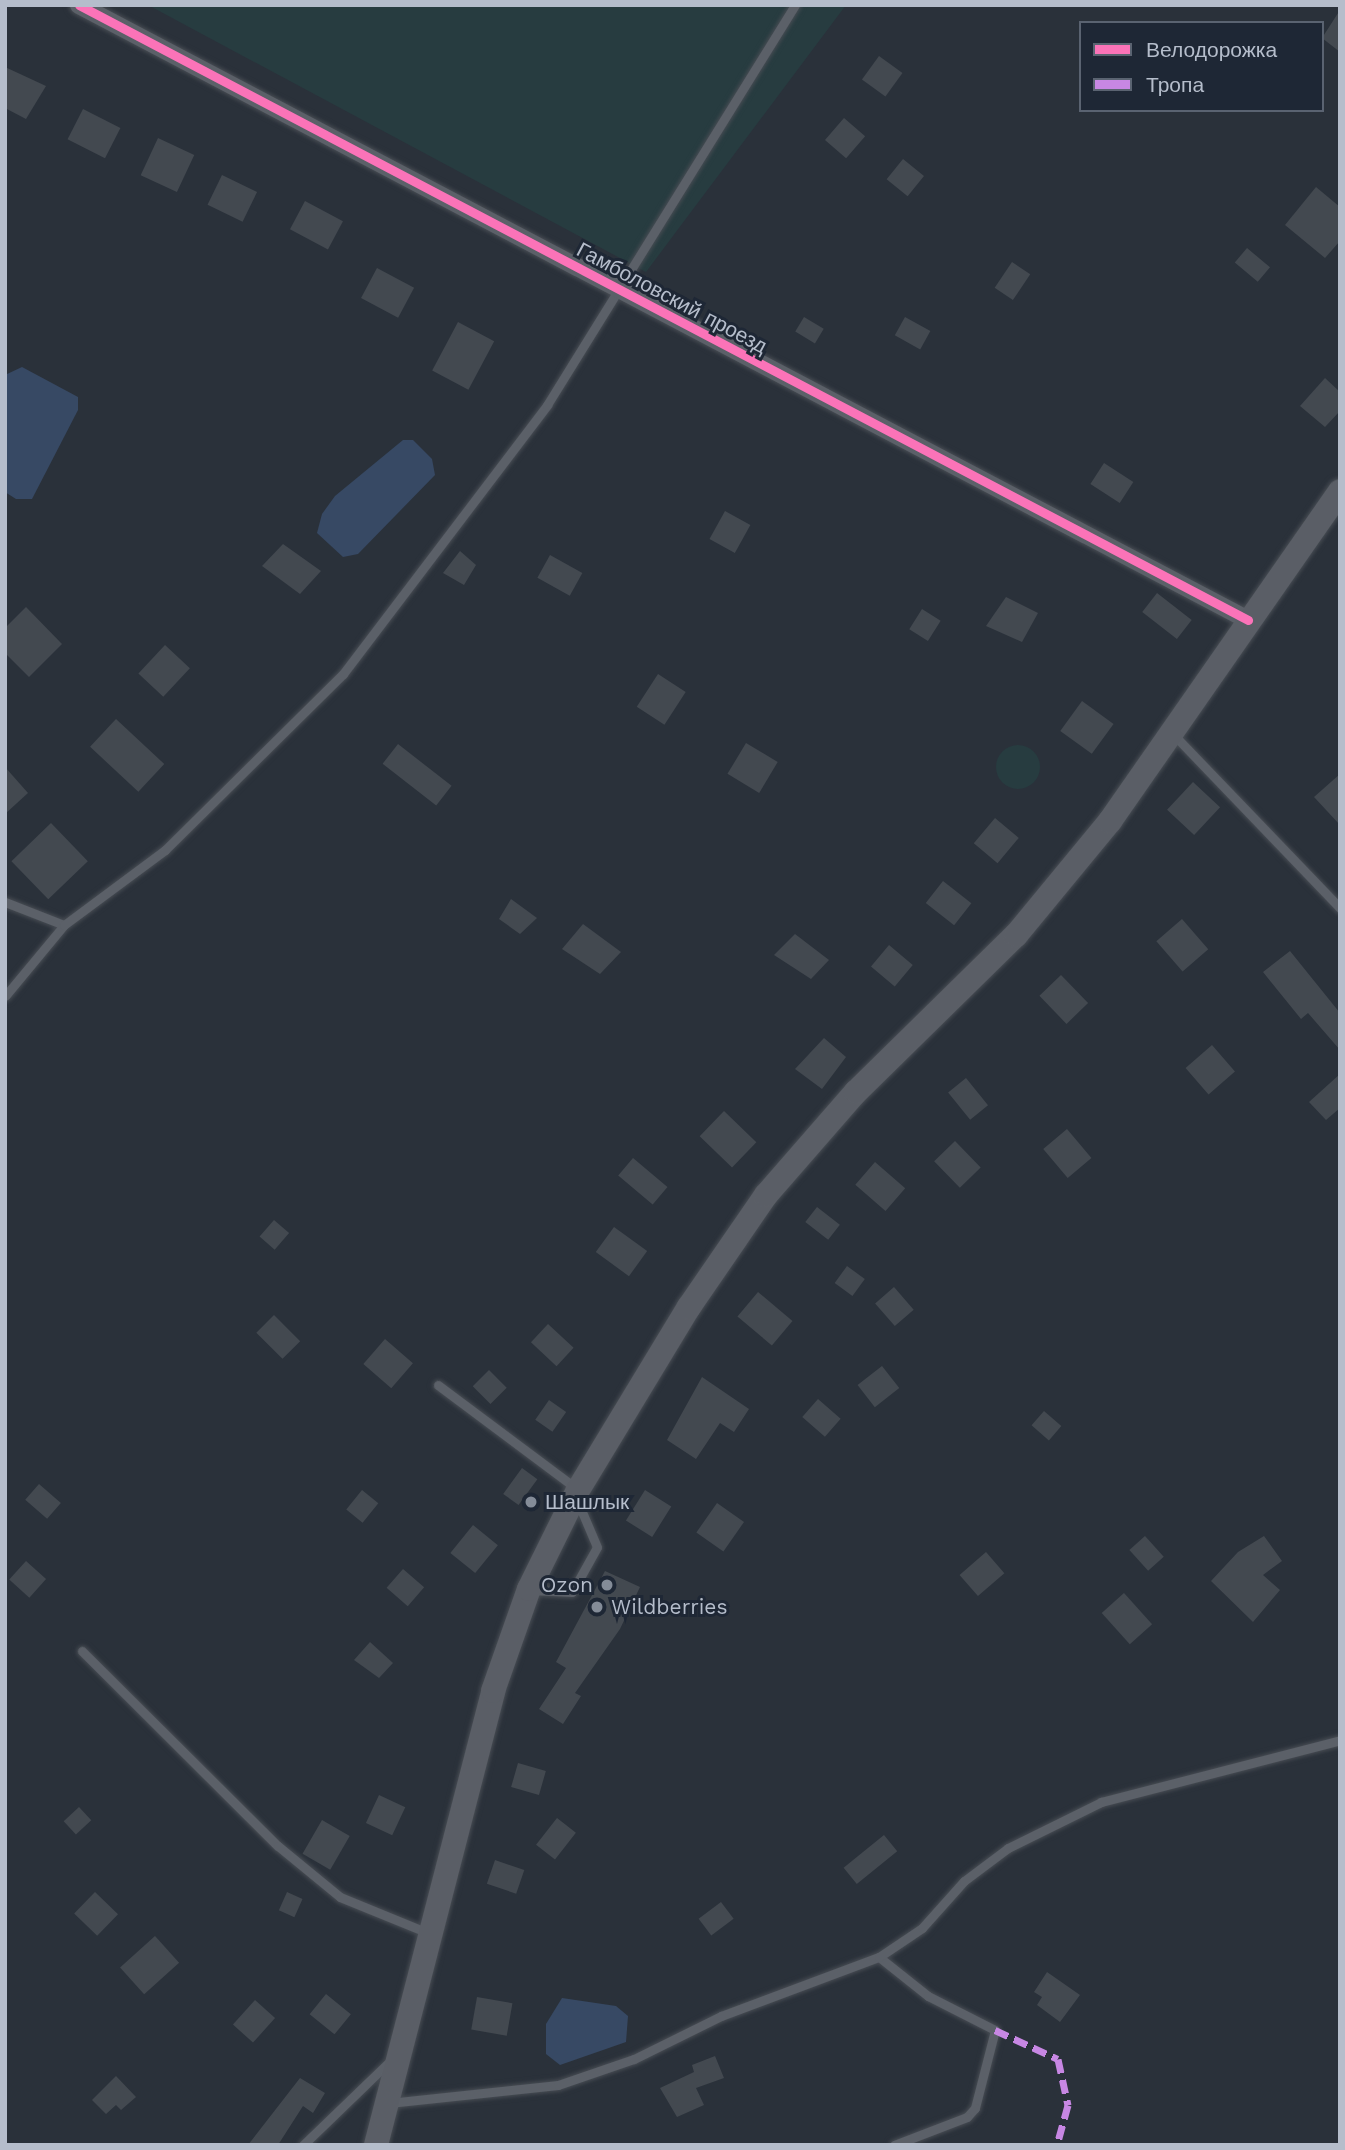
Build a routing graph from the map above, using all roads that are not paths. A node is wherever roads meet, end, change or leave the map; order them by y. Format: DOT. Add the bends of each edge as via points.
graph roads {
  1 [pos="79,5"];
  2 [pos="795,5"];
  3 [pos="616,288"];
  4 [pos="1340,491"];
  5 [pos="1248,620"];
  6 [pos="1172,734"];
  7 [pos="5,902"];
  8 [pos="1340,908"];
  9 [pos="64,925"];
  10 [pos="5,996"];
  11 [pos="438,1385"];
  12 [pos="576,1492"];
  13 [pos="529,1589"];
  14 [pos="82,1650"];
  15 [pos="1340,1740"];
  16 [pos="428,1934"];
  17 [pos="879,1957"];
  18 [pos="396,2056"];
  19 [pos="384,2104"];
  20 [pos="303,2145"];
  21 [pos="376,2145"];
  22 [pos="894,2145"];
  1 -- 3 [label="street, Гамболовский проезд"];
  2 -- 3 [label="lane"];
  3 -- 5 [label="street, Гамболовский проезд"];
  3 -- 9 [label="lane" via="547,405 343,674 165,850"];
  4 -- 5 [label="main road"];
  5 -- 6 [label="main road"];
  6 -- 8 [label="lane"];
  6 -- 12 [label="main road" via="1016,935 856,1092 765,1195 689,1307"];
  7 -- 9 [label="lane"];
  9 -- 10 [label="lane"];
  11 -- 12 [label="lane"];
  12 -- 13 [label="main road"];
  12 -- 13 [label="lane" via="597,1547 572,1592"];
  13 -- 16 [label="main road" via="493,1691"];
  14 -- 16 [label="lane" via="278,1846 340,1897"];
  15 -- 17 [label="lane" via="1101,1802 1008,1848 964,1881 922,1928"];
  16 -- 18 [label="main road"];
  17 -- 19 [label="lane" via="558,2085"];
  17 -- 22 [label="lane" via="928,1996 995,2030 975,2108 967,2117"];
  18 -- 19 [label="main road"];
  18 -- 20 [label="lane"];
  19 -- 21 [label="main road"];
}
